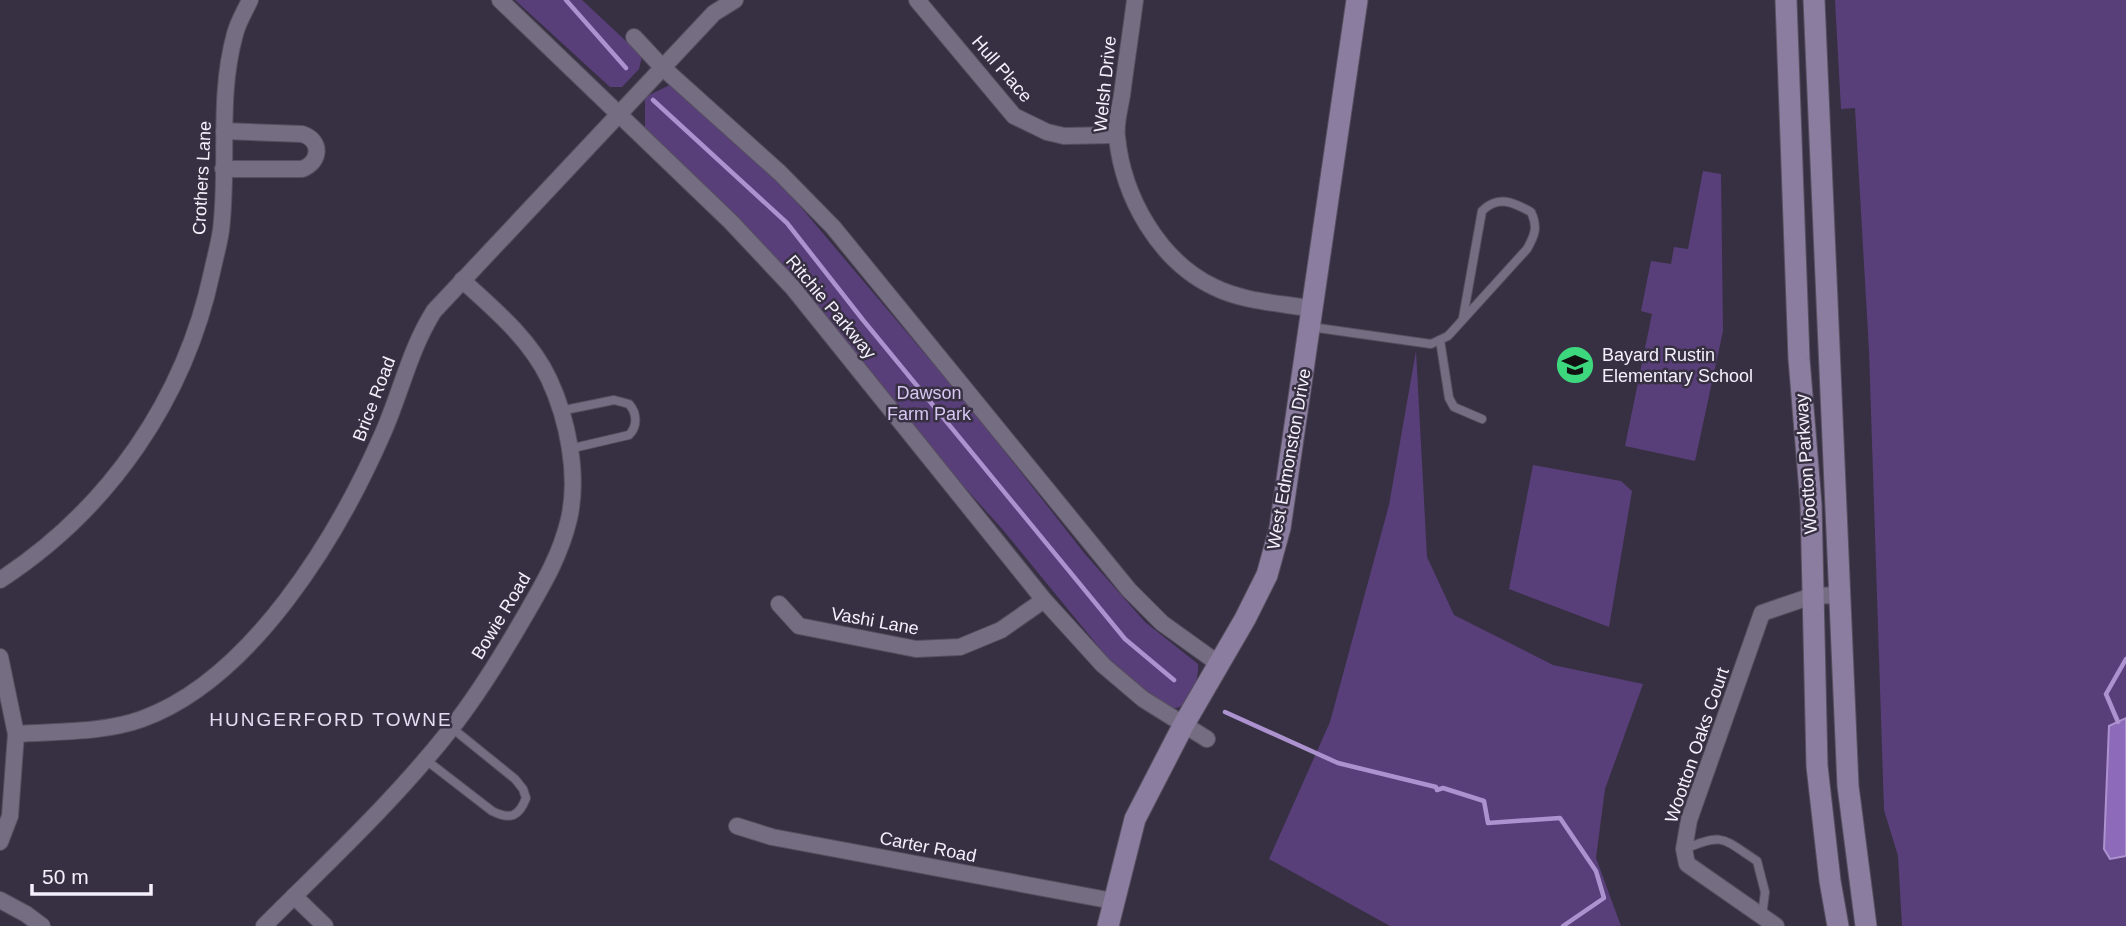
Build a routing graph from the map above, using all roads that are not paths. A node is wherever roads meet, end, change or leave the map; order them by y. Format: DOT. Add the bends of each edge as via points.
graph roads {
  1 [pos="250,0"];
  2 [pos="499,0"];
  3 [pos="735,0"];
  4 [pos="917,0"];
  5 [pos="1135,0"];
  6 [pos="1357,0"];
  7 [pos="1786,0"];
  8 [pos="1814,0"];
  9 [pos="634,37"];
  10 [pos="662,67"];
  11 [pos="618,113"];
  12 [pos="224,131"];
  13 [pos="1116,135"];
  14 [pos="223,169"];
  15 [pos="462,280"];
  16 [pos="1311,318"];
  17 [pos="1463,318"];
  18 [pos="1440,340"];
  19 [pos="560,411"];
  20 [pos="1482,419"];
  21 [pos="569,449"];
  22 [pos="0,580"];
  23 [pos="1839,595"];
  24 [pos="1812,596"];
  25 [pos="1044,600"];
  26 [pos="779,604"];
  27 [pos="0,657"];
  28 [pos="1219,664"];
  29 [pos="1184,724"];
  30 [pos="452,728"];
  31 [pos="16,734"];
  32 [pos="1207,738"];
  33 [pos="426,760"];
  34 [pos="737,826"];
  35 [pos="0,842"];
  36 [pos="1684,849"];
  37 [pos="294,896"];
  38 [pos="0,900"];
  39 [pos="1113,901"];
  40 [pos="1762,916"];
  41 [pos="42,926"];
  42 [pos="264,926"];
  43 [pos="326,926"];
  44 [pos="1108,926"];
  45 [pos="1776,926"];
  46 [pos="1838,926"];
  47 [pos="1866,926"];
  1 -- 12 [label="street, Crothers Lane" via="235,32"];
  2 -- 11 [label="street, Ritchie Parkway"];
  3 -- 10 [label="street, Brice Road" via="714,13"];
  4 -- 13 [label="street, Hull Place" via="1014,116 1064,136"];
  5 -- 13 [label="street, Welsh Drive"];
  6 -- 16 [label="main road, West Edmonston Drive"];
  7 -- 24 [label="main road, Wootton Parkway"];
  8 -- 23 [label="main road, Wootton Parkway"];
  9 -- 10 [label="street"];
  10 -- 11 [label="street, Brice Road"];
  10 -- 28 [label="street" via="833,227 1129,590 1162,623"];
  11 -- 15 [label="street, Brice Road"];
  11 -- 25 [label="street, Ritchie Parkway" via="793,288"];
  12 -- 14 [label="street, Crothers Lane"];
  12 -- 14 [label="street" via="302,134 316,142 317,151 316,160 302,169"];
  13 -- 16 [label="street, Welsh Drive" via="1128,186 1159,243 1181,267 1214,288"];
  14 -- 22 [label="street, Crothers Lane" via="221,231 204,309 159,413 128,461 75,520"];
  15 -- 19 [label="street, Bowie Road" via="505,318 531,349 549,379"];
  15 -- 31 [label="street, Brice Road" via="419,335 361,480 308,570 285,603 231,662 187,698 142,719 103,728"];
  16 -- 18 [label="lane" via="1431,344"];
  16 -- 28 [label="main road, West Edmonston Drive" via="1280,528 1267,576"];
  17 -- 17 [label="lane" via="1527,249 1535,235 1531,212 1503,200 1482,211"];
  17 -- 18 [label="lane"];
  18 -- 20 [label="lane" via="1454,407"];
  19 -- 21 [label="street, Bowie Road"];
  19 -- 21 [label="lane" via="620,400 635,413 635,428 629,435"];
  21 -- 30 [label="street, Bowie Road" via="573,477 569,516 557,559"];
  23 -- 24 [label="street, Wootton Oaks Court"];
  23 -- 47 [label="main road, Wootton Parkway" via="1848,786"];
  24 -- 36 [label="street, Wootton Oaks Court" via="1762,613 1689,820"];
  24 -- 46 [label="main road, Wootton Parkway" via="1817,766"];
  25 -- 26 [label="street, Vashi Lane" via="1001,631 960,647 916,649 799,626"];
  25 -- 29 [label="street, Ritchie Parkway" via="1103,665 1143,699"];
  27 -- 31 [label="street"];
  28 -- 29 [label="main road, West Edmonston Drive"];
  29 -- 32 [label="street, Ritchie Parkway"];
  29 -- 39 [label="main road, West Edmonston Drive" via="1135,819"];
  30 -- 33 [label="street, Bowie Road"];
  30 -- 33 [label="lane" via="515,779 526,798 522,810 501,816"];
  31 -- 35 [label="street" via="10,816"];
  33 -- 37 [label="street, Bowie Road"];
  34 -- 39 [label="street, Carter Road" via="772,837"];
  36 -- 40 [label="street, Wootton Oaks Court" via="1687,864"];
  36 -- 40 [label="lane" via="1710,838 1725,840 1757,860 1765,892"];
  37 -- 42 [label="street, Bowie Road"];
  37 -- 43 [label="street"];
  38 -- 41 [label="street"];
  39 -- 44 [label="main road, West Edmonston Drive"];
  40 -- 45 [label="street, Wootton Oaks Court"];
}
